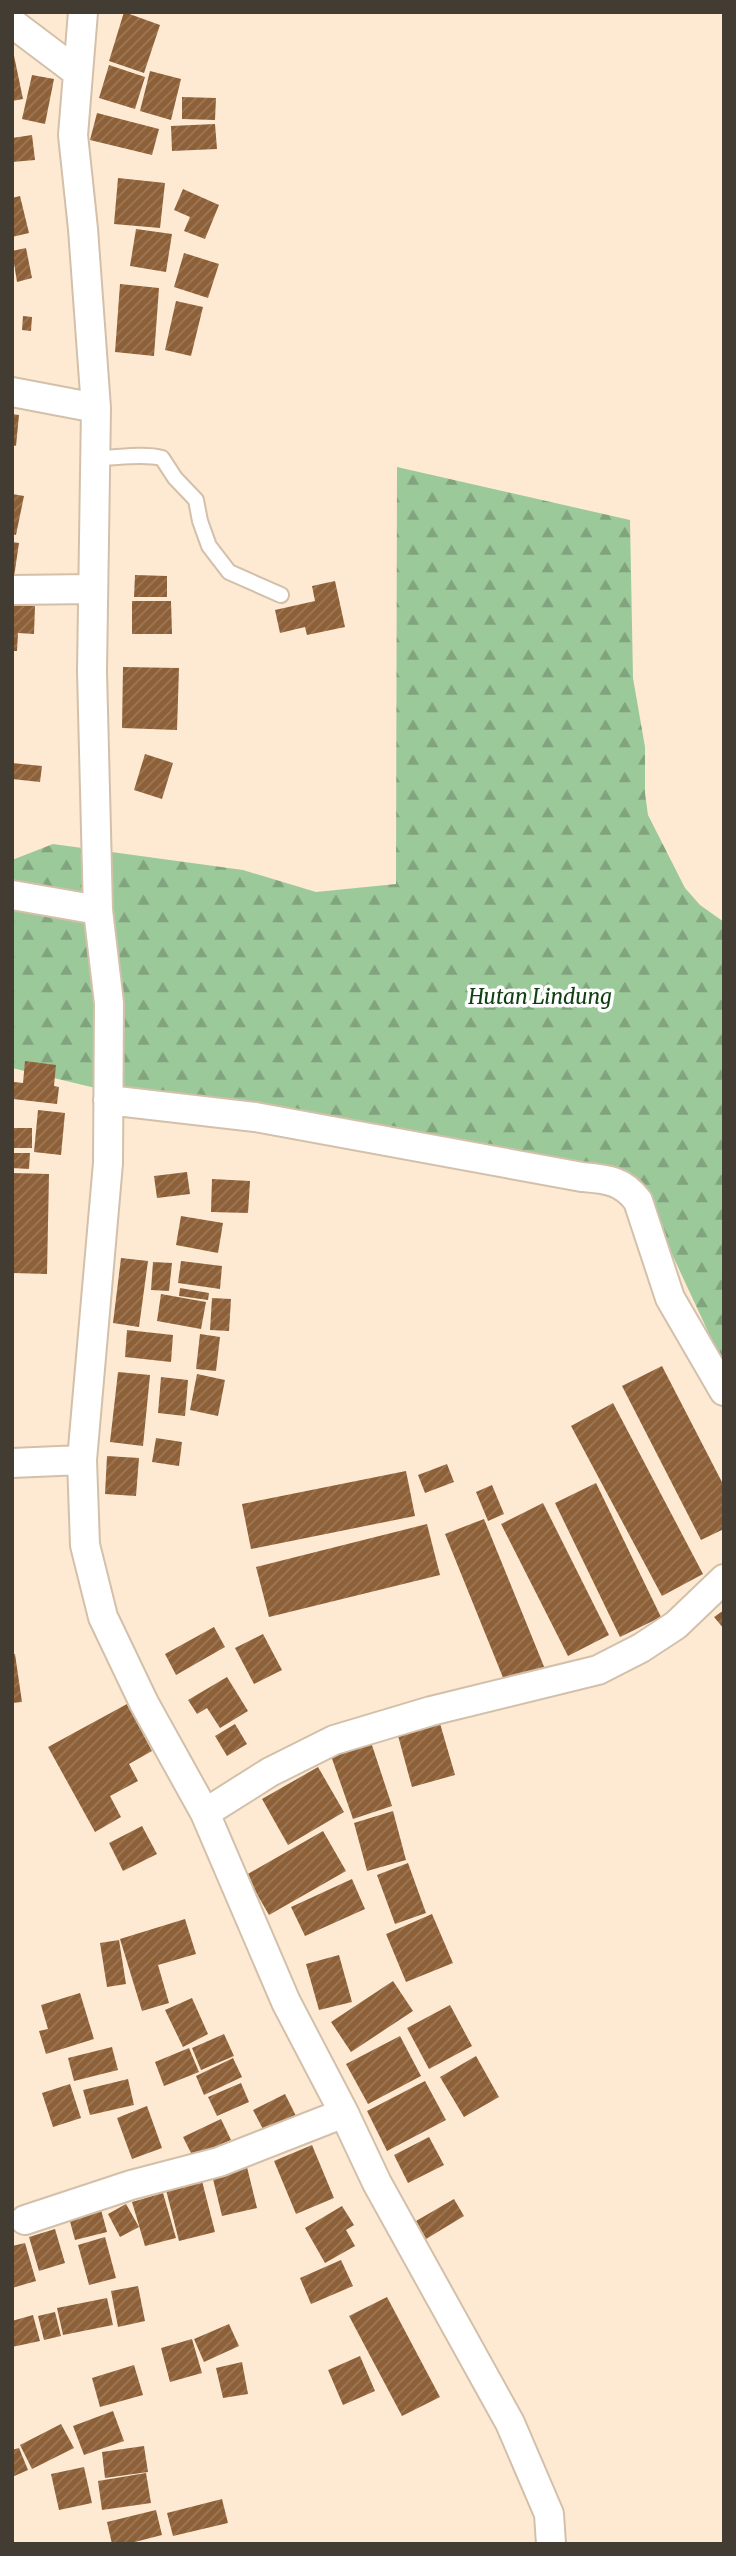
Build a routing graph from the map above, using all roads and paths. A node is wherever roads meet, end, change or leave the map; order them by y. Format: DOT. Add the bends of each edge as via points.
graph roads {
  1 [pos="83,12"];
  2 [pos="12,23"];
  3 [pos="77,72"];
  4 [pos="12,392"];
  5 [pos="96,408"];
  6 [pos="96,458"];
  7 [pos="93,589"];
  8 [pos="12,590"];
  9 [pos="281,595"];
  10 [pos="12,895"];
  11 [pos="98,910"];
  12 [pos="108,1100"];
  13 [pos="724,1391"];
  14 [pos="82,1460"];
  15 [pos="12,1462"];
  16 [pos="724,1579"];
  17 [pos="205,1813"];
  18 [pos="344,2113"];
  19 [pos="25,2220"];
  20 [pos="551,2544"];
  1 -- 3 [label="street"];
  2 -- 3 [label="street"];
  3 -- 5 [label="street" via="73,135"];
  4 -- 5 [label="street"];
  5 -- 6 [label="street"];
  6 -- 7 [label="street"];
  6 -- 9 [label="lane" via="150,454 162,458 196,500 209,546 229,572"];
  7 -- 8 [label="street"];
  7 -- 11 [label="street"];
  10 -- 11 [label="street"];
  11 -- 12 [label="street" via="109,1003"];
  12 -- 13 [label="street" via="255,1117 614,1180 638,1201 670,1298"];
  12 -- 14 [label="street" via="108,1163"];
  14 -- 15 [label="street"];
  14 -- 17 [label="street" via="85,1545 103,1617"];
  16 -- 17 [label="street" via="676,1625 598,1670 334,1740 270,1772"];
  17 -- 18 [label="street" via="286,2002"];
  18 -- 19 [label="street" via="219,2162"];
  18 -- 20 [label="street" via="377,2183 510,2423 550,2514"];
}
